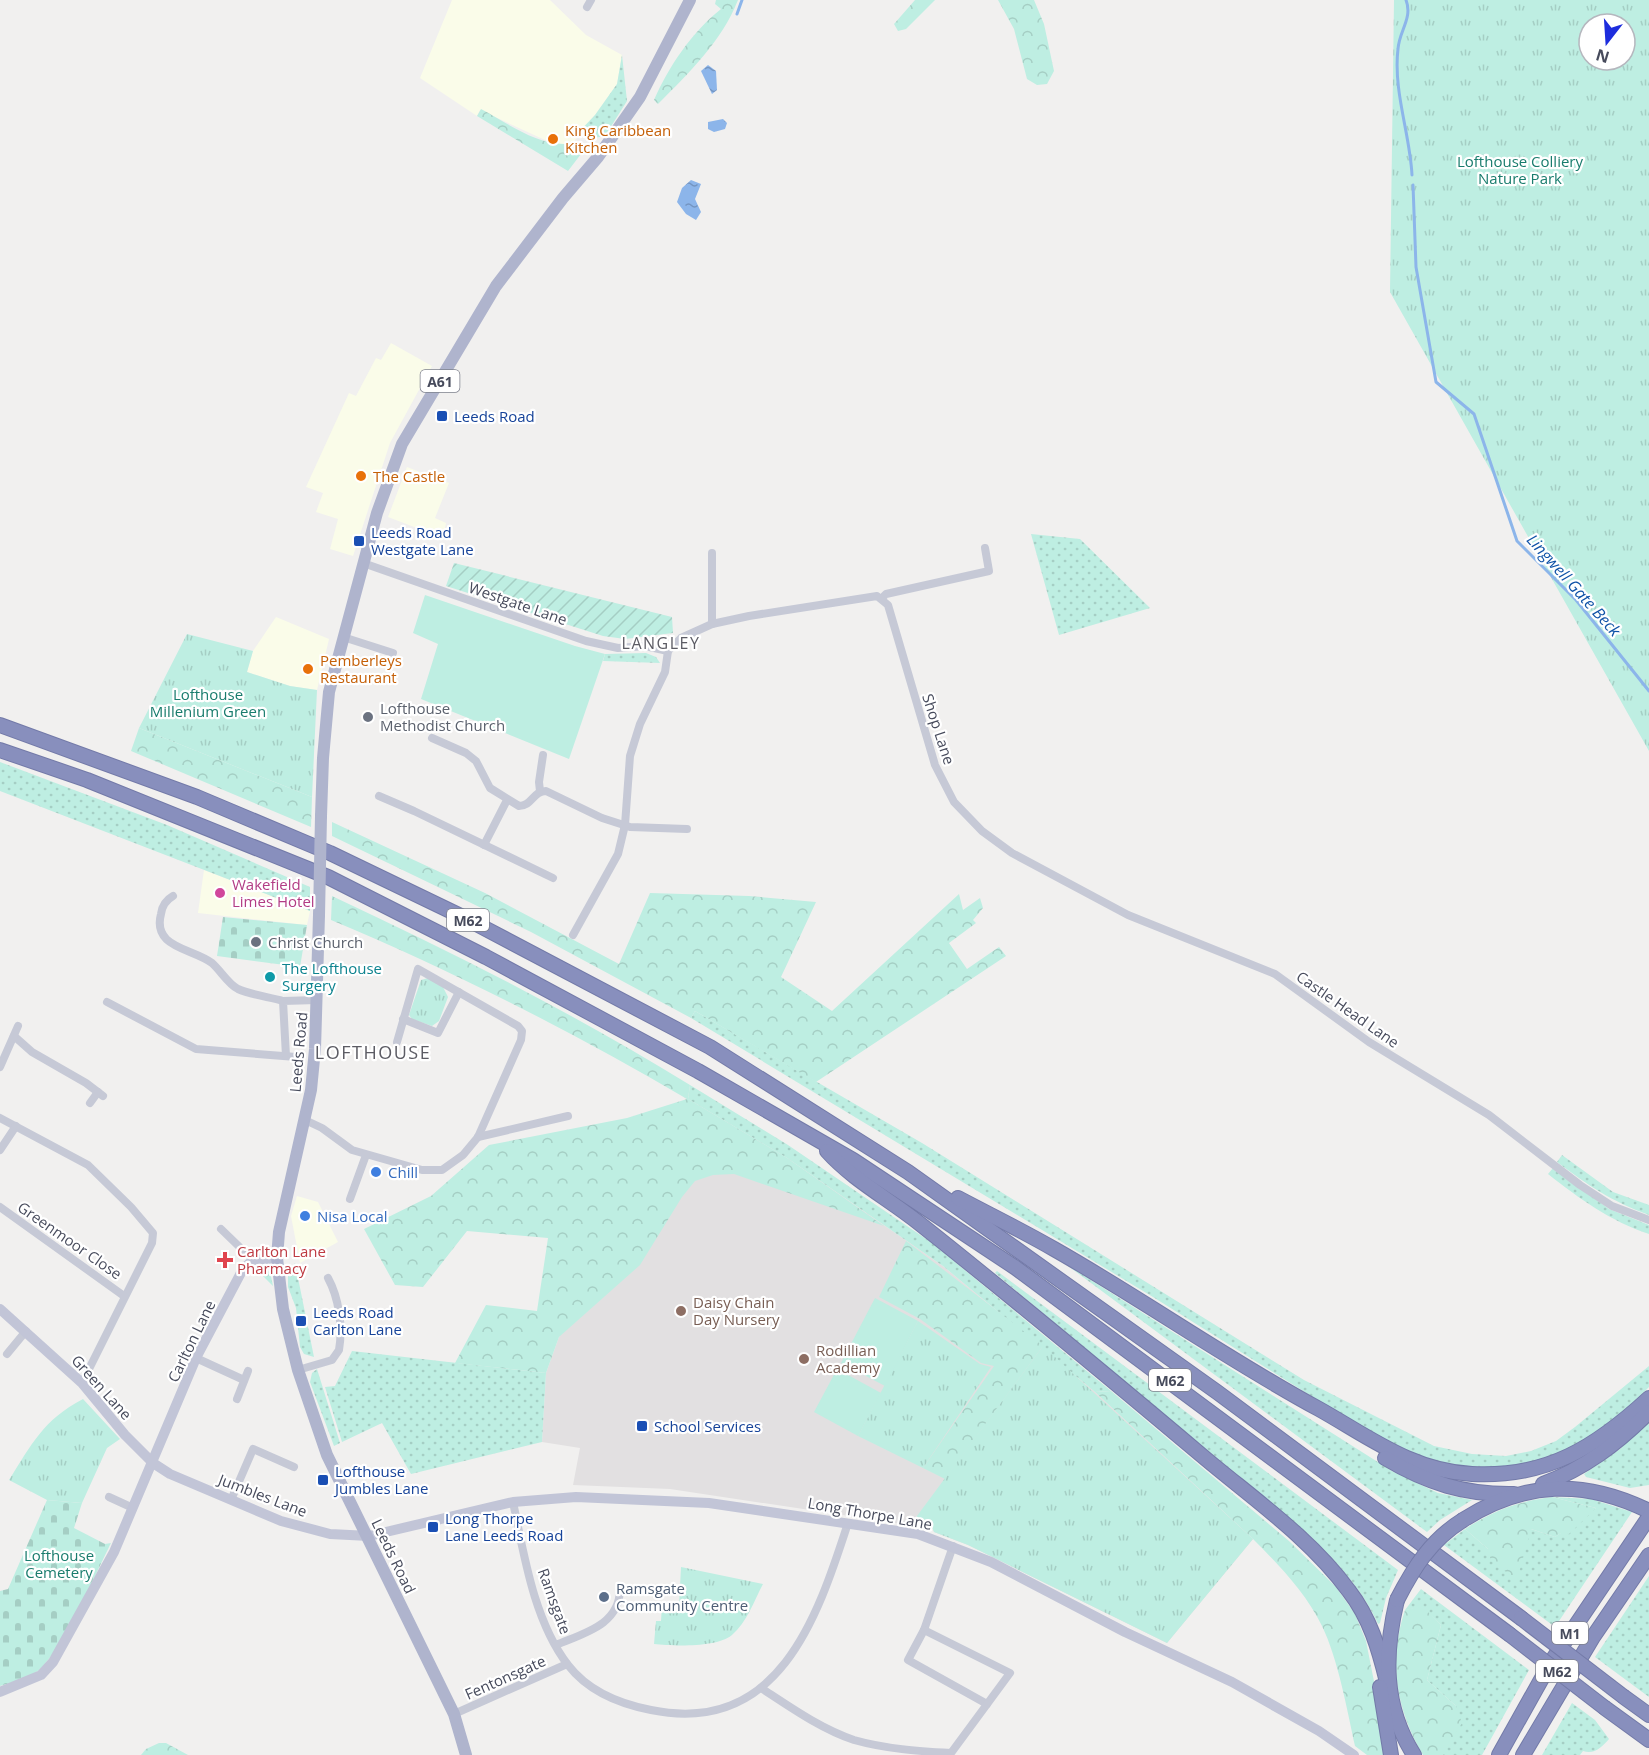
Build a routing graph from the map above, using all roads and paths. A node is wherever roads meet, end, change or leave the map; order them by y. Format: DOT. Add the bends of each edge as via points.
graph roads {
  1 [pos="690,0"];
  2 [pos="985,548"];
  3 [pos="712,553"];
  4 [pos="363,563"];
  5 [pos="882,598"];
  6 [pos="712,624"];
  7 [pos="343,638"];
  8 [pos="668,651"];
  9 [pos="393,653"];
  10 [pos="0,725"];
  11 [pos="432,738"];
  12 [pos="0,750"];
  13 [pos="543,755"];
  14 [pos="540,791"];
  15 [pos="379,796"];
  16 [pos="507,800"];
  17 [pos="625,825"];
  18 [pos="687,829"];
  19 [pos="484,845"];
  20 [pos="1012,853"];
  21 [pos="553,878"];
  22 [pos="173,896"];
  23 [pos="573,935"];
  24 [pos="459,992"];
  25 [pos="123,1000"];
  26 [pos="283,1000"];
  27 [pos="317,1000"];
  28 [pos="107,1002"];
  29 [pos="119,1008"];
  30 [pos="403,1019"];
  31 [pos="18,1026"];
  32 [pos="14,1036"];
  33 [pos="397,1042"];
  34 [pos="286,1056"];
  35 [pos="296,1057"];
  36 [pos="0,1067"];
  37 [pos="90,1104"];
  38 [pos="568,1116"];
  39 [pos="0,1118"];
  40 [pos="305,1120"];
  41 [pos="16,1126"];
  42 [pos="478,1137"];
  43 [pos="819,1143"];
  44 [pos="0,1150"];
  45 [pos="366,1155"];
  46 [pos="908,1172"];
  47 [pos="350,1199"];
  48 [pos="0,1207"];
  49 [pos="1649,1220"];
  50 [pos="221,1229"];
  51 [pos="278,1258"];
  52 [pos="253,1260"];
  53 [pos="327,1278"];
  54 [pos="124,1296"];
  55 [pos="0,1309"];
  56 [pos="26,1331"];
  57 [pos="7,1354"];
  58 [pos="196,1358"];
  59 [pos="298,1370"];
  60 [pos="248,1371"];
  61 [pos="244,1380"];
  62 [pos="82,1383"];
  63 [pos="1278,1388"];
  64 [pos="1649,1398"];
  65 [pos="237,1399"];
  66 [pos="1649,1412"];
  67 [pos="153,1463"];
  68 [pos="294,1467"];
  69 [pos="1520,1493"];
  70 [pos="109,1497"];
  71 [pos="231,1500"];
  72 [pos="513,1502"];
  73 [pos="133,1508"];
  74 [pos="1649,1510"];
  75 [pos="1649,1517"];
  76 [pos="848,1523"];
  77 [pos="369,1536"];
  78 [pos="953,1546"];
  79 [pos="1649,1555"];
  80 [pos="637,1591"];
  81 [pos="1360,1610"];
  82 [pos="924,1630"];
  83 [pos="556,1645"];
  84 [pos="567,1664"];
  85 [pos="1387,1682"];
  86 [pos="761,1688"];
  87 [pos="0,1692"];
  88 [pos="987,1704"];
  89 [pos="454,1714"];
  90 [pos="1649,1715"];
  91 [pos="1400,1726"];
  92 [pos="1649,1740"];
  93 [pos="466,1755"];
  94 [pos="1354,1755"];
  95 [pos="1391,1755"];
  96 [pos="1401,1755"];
  97 [pos="1414,1755"];
  98 [pos="1498,1755"];
  99 [pos="1523,1755"];
  1 -- 4 [label="main road, Leeds Road / A61" via="640,97 496,286 406,437"];
  2 -- 5 [label="street" via="989,571"];
  3 -- 6 [label="street"];
  4 -- 7 [label="main road, Leeds Road / A61"];
  4 -- 8 [label="street, Westgate Lane" via="586,641 618,648 645,646"];
  5 -- 6 [label="street" via="873,596"];
  5 -- 20 [label="street, Shop Lane" via="888,605 935,765 954,802 982,831"];
  6 -- 8 [label="street" via="681,638"];
  7 -- 9 [label="street"];
  7 -- 27 [label="main road, Leeds Road / A61, bridge" via="329,692 323,758"];
  8 -- 17 [label="street" via="665,672 639,724 630,756"];
  10 -- 46 [label="highway, M62" via="197,797 330,853 446,909 710,1047"];
  11 -- 16 [label="street" via="476,761 490,788"];
  12 -- 43 [label="highway, M62" via="87,780 328,877 658,1049"];
  13 -- 14 [label="street"];
  14 -- 16 [label="street" via="525,805"];
  14 -- 17 [label="street"];
  15 -- 19 [label="street"];
  16 -- 19 [label="street"];
  17 -- 18 [label="street"];
  17 -- 23 [label="street" via="618,854"];
  19 -- 21 [label="street"];
  20 -- 49 [label="street, Castle Head Lane" via="1128,915 1275,974 1369,1042 1489,1115 1580,1185 1612,1206"];
  22 -- 26 [label="street" via="162,909 159,922 167,940 211,963 237,989"];
  24 -- 30 [label="street" via="438,1033"];
  24 -- 30 [label="street" via="418,969"];
  24 -- 42 [label="street" via="522,1031"];
  25 -- 29 [label="street"];
  26 -- 27 [label="street"];
  26 -- 34 [label="street"];
  27 -- 40 [label="main road, Leeds Road / A61"];
  28 -- 29 [label="street"];
  29 -- 34 [label="street" via="196,1049"];
  30 -- 33 [label="street"];
  31 -- 32 [label="street"];
  32 -- 36 [label="street"];
  32 -- 37 [label="street" via="101,1094"];
  34 -- 35 [label="street"];
  38 -- 42 [label="street"];
  39 -- 41 [label="street"];
  40 -- 45 [label="street"];
  40 -- 51 [label="main road, Leeds Road / A61" via="282,1211"];
  41 -- 44 [label="street"];
  41 -- 54 [label="street" via="88,1165 151,1229 152,1243"];
  42 -- 45 [label="street" via="463,1155 442,1170 422,1170"];
  43 -- 81 [label="highway" via="840,1166 914,1218 1050,1327 1307,1543 1350,1592"];
  43 -- 92 [label="highway, M62, bridge" via="853,1160 1016,1268"];
  45 -- 47 [label="street"];
  46 -- 63 [label="highway, M62" via="1054,1249"];
  46 -- 90 [label="highway, M62, bridge" via="1217,1392"];
  48 -- 54 [label="street, Greenmoor Close"];
  50 -- 52 [label="street"];
  51 -- 52 [label="main road"];
  51 -- 59 [label="main road, Leeds Road / A61" via="283,1309"];
  52 -- 58 [label="main road, Carlton Lane" via="243,1269"];
  53 -- 59 [label="street" via="337,1301 339,1350 332,1360"];
  54 -- 62 [label="street"];
  55 -- 56 [label="main road, Green Lane"];
  56 -- 57 [label="street"];
  56 -- 62 [label="main road, Green Lane"];
  58 -- 61 [label="street"];
  58 -- 67 [label="main road, Carlton Lane"];
  59 -- 77 [label="main road, Leeds Road / A61" via="327,1455"];
  60 -- 61 [label="street"];
  61 -- 65 [label="street"];
  62 -- 67 [label="main road, Green Lane"];
  63 -- 64 [label="highway" via="1400,1457 1432,1468 1471,1474 1529,1470 1573,1455 1614,1430"];
  63 -- 69 [label="highway" via="1330,1425 1427,1481 1469,1492"];
  66 -- 69 [label="highway" via="1599,1457 1569,1474"];
  67 -- 71 [label="main road, Jumbles Lane"];
  67 -- 73 [label="main road, Carlton Lane"];
  68 -- 71 [label="street" via="253,1449"];
  69 -- 74 [label="highway" via="1550,1488 1592,1491"];
  69 -- 85 [label="highway, bridge" via="1463,1520 1430,1546 1397,1600 1388,1637"];
  70 -- 73 [label="street"];
  71 -- 77 [label="main road, Jumbles Lane" via="316,1531"];
  72 -- 76 [label="main road, Long Thorpe Lane" via="576,1497 688,1501"];
  72 -- 77 [label="main road, Long Thorpe Lane"];
  72 -- 83 [label="street, Ramsgate" via="538,1605"];
  73 -- 87 [label="main road, Carlton Lane" via="109,1562 53,1662 34,1679"];
  75 -- 98 [label="highway, M1" via="1551,1662"];
  76 -- 78 [label="main road, Long Thorpe Lane" via="918,1534"];
  76 -- 86 [label="street, Ramsgate" via="827,1588 804,1638"];
  77 -- 89 [label="main road, Leeds Road / A61"];
  78 -- 82 [label="street"];
  78 -- 94 [label="main road, Long Thorpe Lane" via="1232,1682"];
  79 -- 99 [label="highway, M1" via="1593,1637"];
  80 -- 83 [label="street" via="620,1590 620,1601 609,1620"];
  81 -- 85 [label="highway" via="1376,1639"];
  81 -- 95 [label="highway" via="1378,1679"];
  82 -- 88 [label="street" via="908,1660"];
  82 -- 88 [label="street" via="1010,1673"];
  83 -- 84 [label="street, Ramsgate"];
  84 -- 86 [label="street, Ramsgate" via="598,1691 661,1712 707,1713 728,1707"];
  84 -- 89 [label="street, Fentonsgate"];
  85 -- 91 [label="highway"];
  86 -- 88 [label="street" via="803,1716 853,1739 910,1751 951,1753"];
  89 -- 93 [label="main road, Leeds Road / A61"];
  91 -- 96 [label="highway"];
  91 -- 97 [label="highway"];
}
